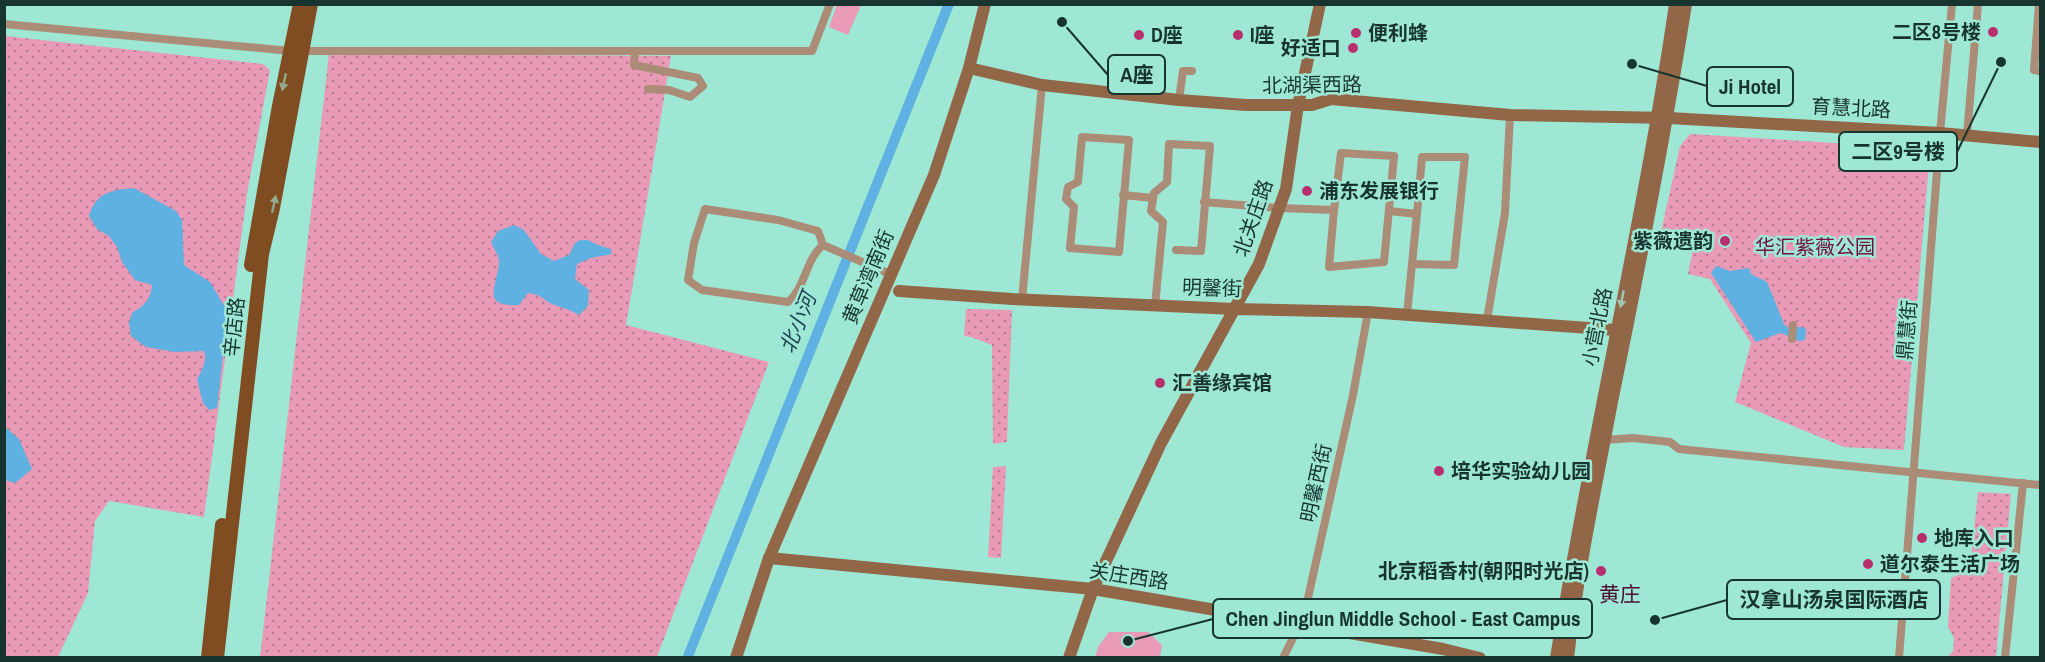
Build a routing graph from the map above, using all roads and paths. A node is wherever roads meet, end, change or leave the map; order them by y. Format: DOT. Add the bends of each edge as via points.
graph roads {
  1 [pos="300,4"];
  2 [pos="312,4"];
  3 [pos="830,4"];
  4 [pos="985,4"];
  5 [pos="1320,4"];
  6 [pos="1676,4"];
  7 [pos="1686,4"];
  8 [pos="1952,4"];
  9 [pos="1978,4"];
  10 [pos="2039,4"];
  11 [pos="4,24"];
  12 [pos="297,51"];
  13 [pos="635,51"];
  14 [pos="969,68"];
  15 [pos="1192,71"];
  16 [pos="2040,71"];
  17 [pos="1041,85"];
  18 [pos="648,89"];
  19 [pos="1179,100"];
  20 [pos="1298,105"];
  21 [pos="1509,114"];
  22 [pos="1664,118"];
  23 [pos="1940,133"];
  24 [pos="1967,135"];
  25 [pos="2040,142"];
  26 [pos="1123,195"];
  27 [pos="1153,198"];
  28 [pos="1204,202"];
  29 [pos="1279,208"];
  30 [pos="1334,210"];
  31 [pos="1389,211"];
  32 [pos="1417,214"];
  33 [pos="823,245"];
  34 [pos="1176,250"];
  35 [pos="1412,264"];
  36 [pos="890,274"];
  37 [pos="898,291"];
  38 [pos="1022,300"];
  39 [pos="1155,306"];
  40 [pos="1235,309"];
  41 [pos="1368,312"];
  42 [pos="1407,314"];
  43 [pos="1487,320"];
  44 [pos="1793,326"];
  45 [pos="1616,330"];
  46 [pos="1792,339"];
  47 [pos="1605,440"];
  48 [pos="1913,472"];
  49 [pos="2023,483"];
  50 [pos="2040,485"];
  51 [pos="769,558"];
  52 [pos="1093,589"];
  53 [pos="1300,624"];
  54 [pos="207,657"];
  55 [pos="217,657"];
  56 [pos="736,657"];
  57 [pos="1069,657"];
  58 [pos="1283,657"];
  59 [pos="1480,657"];
  60 [pos="1557,657"];
  61 [pos="1568,657"];
  62 [pos="1899,657"];
  63 [pos="2005,657"];
  1 -- 12 [label="main road, 辛店路"];
  2 -- 12 [label="main road, 辛店路"];
  3 -- 13 [label="street" via="812,51"];
  4 -- 14 [label="street, 黄草湾南街"];
  5 -- 20 [label="street, 北关庄路"];
  6 -- 22 [label="street, 小营北路"];
  7 -- 22 [label="street, 小营北路"];
  8 -- 23 [label="street, 鼎慧街"];
  9 -- 24 [label="street"];
  10 -- 16 [label="street" via="2034,70"];
  11 -- 12 [label="street"];
  12 -- 13 [label="street"];
  12 -- 54 [label="main road, 辛店路, one-way" via="252,253"];
  55 -- 12 [label="main road, 辛店路, one-way" via="262,254 273,208"];
  13 -- 18 [label="street" via="634,65 698,78 703,86 690,97"];
  14 -- 17 [label="street, 北湖渠西路"];
  14 -- 36 [label="street, 黄草湾南街" via="934,175"];
  15 -- 19 [label="street" via="1183,71"];
  17 -- 19 [label="street, 北湖渠西路"];
  17 -- 38 [label="street"];
  19 -- 20 [label="street, 北湖渠西路"];
  20 -- 21 [label="street, 北湖渠西路" via="1331,99"];
  20 -- 29 [label="street, 北关庄路" via="1286,189"];
  21 -- 22 [label="street, 北湖渠西路"];
  21 -- 43 [label="street" via="1505,213"];
  22 -- 23 [label="street, 育慧北路"];
  22 -- 45 [label="street, 小营北路, one-way"];
  22 -- 47 [label="street, 小营北路"];
  23 -- 24 [label="street, 育慧北路"];
  23 -- 48 [label="street, 鼎慧街"];
  24 -- 25 [label="street, 育慧北路"];
  26 -- 26 [label="street" via="1129,140 1082,137 1078,182 1068,187 1066,199 1074,207 1071,248 1119,252"];
  26 -- 27 [label="street"];
  27 -- 28 [label="street" via="1167,182 1169,144 1209,146"];
  27 -- 39 [label="street" via="1151,210 1163,222"];
  28 -- 29 [label="street"];
  28 -- 34 [label="street" via="1202,251"];
  29 -- 30 [label="street"];
  29 -- 40 [label="street, 北关庄路" via="1259,264"];
  30 -- 31 [label="street" via="1329,267 1384,262"];
  30 -- 31 [label="street" via="1341,153 1394,156"];
  31 -- 32 [label="street"];
  32 -- 35 [label="street"];
  32 -- 35 [label="street" via="1422,157 1465,157 1454,265"];
  33 -- 33 [label="street" via="797,294 788,302 702,290 688,280 705,209 778,220 818,231"];
  33 -- 36 [label="street"];
  35 -- 42 [label="street"];
  36 -- 51 [label="street, 黄草湾南街"];
  37 -- 38 [label="street, 明馨街"];
  38 -- 39 [label="street, 明馨街"];
  39 -- 40 [label="street, 明馨街"];
  40 -- 41 [label="street, 明馨街"];
  40 -- 52 [label="street, 北关庄路" via="1161,443"];
  41 -- 42 [label="street, 明馨街"];
  41 -- 53 [label="street, 明馨西街" via="1353,395"];
  42 -- 43 [label="street, 明馨街"];
  43 -- 45 [label="street, 明馨街"];
  44 -- 46 [label="street"];
  45 -- 60 [label="street, 小营北路"];
  47 -- 48 [label="street" via="1633,438 1670,442 1679,449"];
  47 -- 61 [label="street, 小营北路"];
  48 -- 49 [label="street"];
  48 -- 62 [label="street, 鼎慧街"];
  49 -- 50 [label="street"];
  49 -- 63 [label="street"];
  51 -- 52 [label="street, 关庄西路"];
  51 -- 56 [label="street, 黄草湾南街"];
  52 -- 53 [label="street, 关庄西路"];
  52 -- 57 [label="street, 北关庄路"];
  53 -- 58 [label="street, 明馨西街"];
  53 -- 59 [label="street, 关庄西路"];
}
